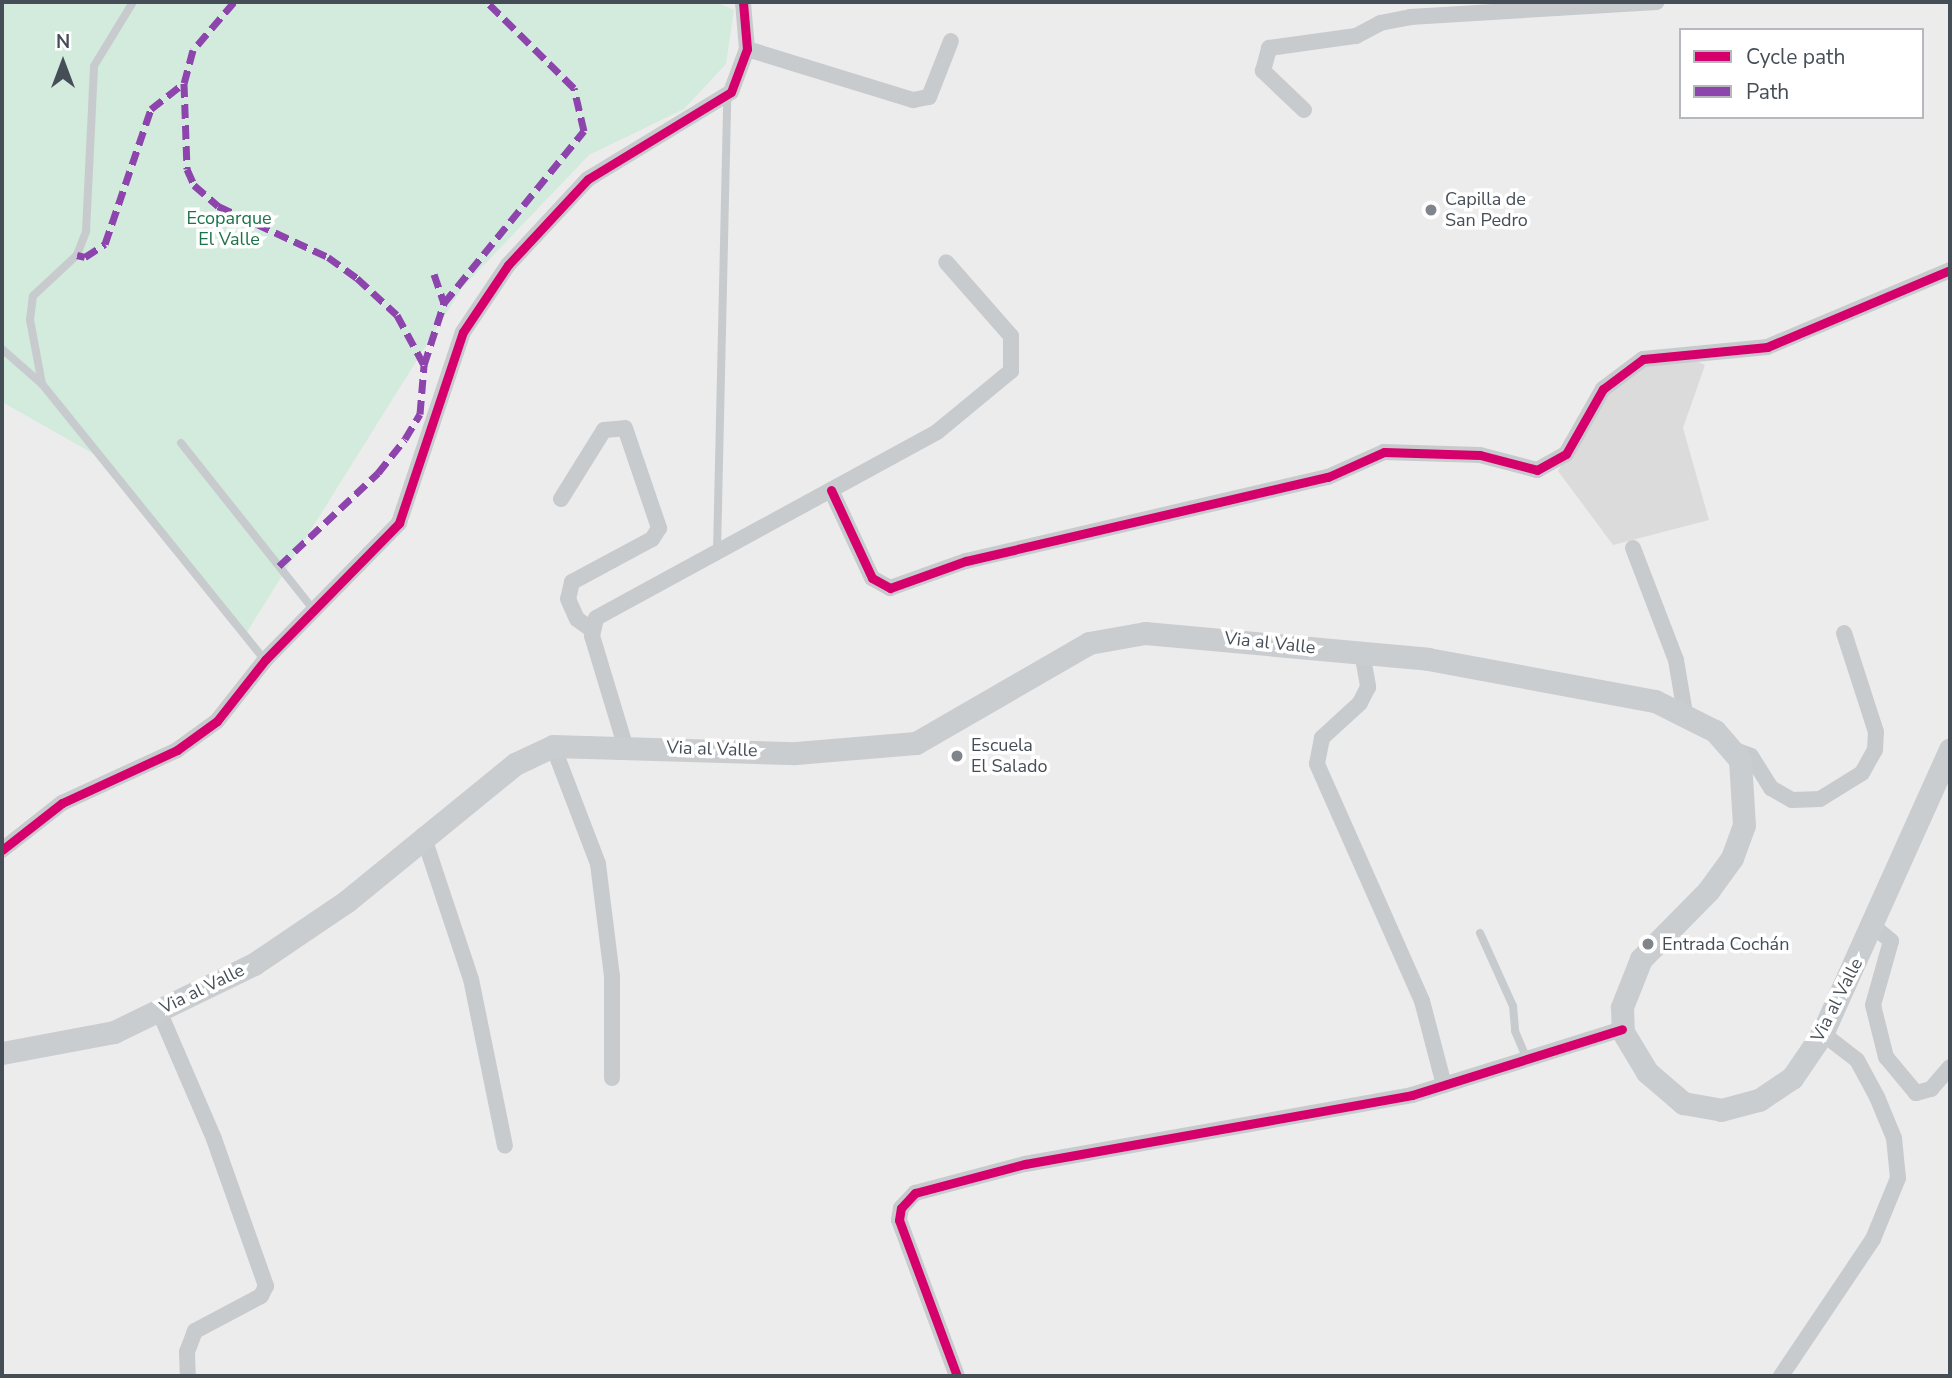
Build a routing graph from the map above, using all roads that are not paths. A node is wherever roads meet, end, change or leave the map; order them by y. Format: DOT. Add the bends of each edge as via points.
graph roads {
  1 [pos="133,2"];
  2 [pos="743,2"];
  3 [pos="1657,2"];
  4 [pos="951,41"];
  5 [pos="747,49"];
  6 [pos="727,95"];
  7 [pos="1304,110"];
  8 [pos="946,262"];
  9 [pos="1950,270"];
  10 [pos="2,349"];
  11 [pos="42,384"];
  12 [pos="181,443"];
  13 [pos="831,490"];
  14 [pos="561,499"];
  15 [pos="1633,548"];
  16 [pos="717,551"];
  17 [pos="313,610"];
  18 [pos="591,629"];
  19 [pos="1844,634"];
  20 [pos="1362,652"];
  21 [pos="265,660"];
  22 [pos="1685,713"];
  23 [pos="625,744"];
  24 [pos="553,746"];
  25 [pos="1730,748"];
  26 [pos="1950,750"];
  27 [pos="423,835"];
  28 [pos="2,850"];
  29 [pos="1874,927"];
  30 [pos="1480,933"];
  31 [pos="159,1011"];
  32 [pos="1622,1029"];
  33 [pos="1822,1033"];
  34 [pos="2,1053"];
  35 [pos="1527,1059"];
  36 [pos="1950,1068"];
  37 [pos="612,1078"];
  38 [pos="1444,1085"];
  39 [pos="505,1146"];
  40 [pos="188,1376"];
  41 [pos="957,1376"];
  42 [pos="1781,1376"];
  1 -- 11 [label="lane" via="94,66 86,232 77,255 33,296 30,320"];
  2 -- 5 [label="street"];
  3 -- 7 [label="street" via="1410,17 1356,36 1269,48 1263,71"];
  4 -- 5 [label="street" via="929,97 913,100"];
  5 -- 6 [label="street"];
  6 -- 16 [label="lane"];
  6 -- 17 [label="street" via="588,179 508,265 463,332 399,523"];
  8 -- 13 [label="street" via="1011,336 1011,371 937,432"];
  9 -- 13 [label="street" via="1767,346 1643,359 1603,389 1566,454 1537,470 1480,456 1384,452 1328,477 966,561 897,588 872,578"];
  10 -- 11 [label="lane"];
  11 -- 21 [label="lane"];
  12 -- 17 [label="lane"];
  13 -- 16 [label="street"];
  14 -- 18 [label="street" via="604,430 625,428 659,528 652,539 572,582 568,600 577,619"];
  15 -- 22 [label="street" via="1676,660"];
  16 -- 18 [label="street" via="600,615"];
  17 -- 21 [label="street"];
  18 -- 23 [label="street"];
  19 -- 25 [label="street" via="1876,732 1875,750 1862,773 1820,799 1792,800 1771,788 1751,756"];
  20 -- 22 [label="main road, Via al Valle" via="1527,677"];
  20 -- 23 [label="main road, Via al Valle" via="1145,633 1089,643 916,743 796,753"];
  20 -- 38 [label="street" via="1368,687 1360,703 1322,738 1317,764 1422,1001"];
  21 -- 28 [label="street" via="217,721 177,750 62,803"];
  22 -- 25 [label="main road, Via al Valle"];
  23 -- 24 [label="main road, Via al Valle"];
  24 -- 27 [label="main road, Via al Valle" via="515,764"];
  24 -- 37 [label="street" via="598,864 612,976"];
  25 -- 32 [label="main road, Via al Valle" via="1740,760 1746,792 1744,825 1732,858 1641,959 1627,981"];
  26 -- 29 [label="main road, Via al Valle"];
  27 -- 31 [label="main road, Via al Valle" via="347,901 254,964"];
  27 -- 39 [label="street" via="471,979"];
  29 -- 33 [label="main road, Via al Valle"];
  29 -- 36 [label="street" via="1891,941 1873,1006 1886,1057 1906,1088 1916,1093 1931,1089"];
  30 -- 35 [label="lane" via="1513,1006 1515,1031"];
  31 -- 34 [label="main road, Via al Valle" via="102,1035"];
  31 -- 40 [label="street" via="214,1139 266,1286 261,1296 195,1331 187,1352"];
  32 -- 33 [label="main road, Via al Valle" via="1632,1056 1666,1091 1683,1102 1721,1110 1759,1100 1792,1078"];
  32 -- 35 [label="street"];
  33 -- 42 [label="street" via="1857,1060 1877,1097 1894,1138 1898,1178 1873,1239"];
  35 -- 38 [label="street"];
  38 -- 41 [label="street" via="1152,1145 1025,1164 909,1197 899,1220"];
}
